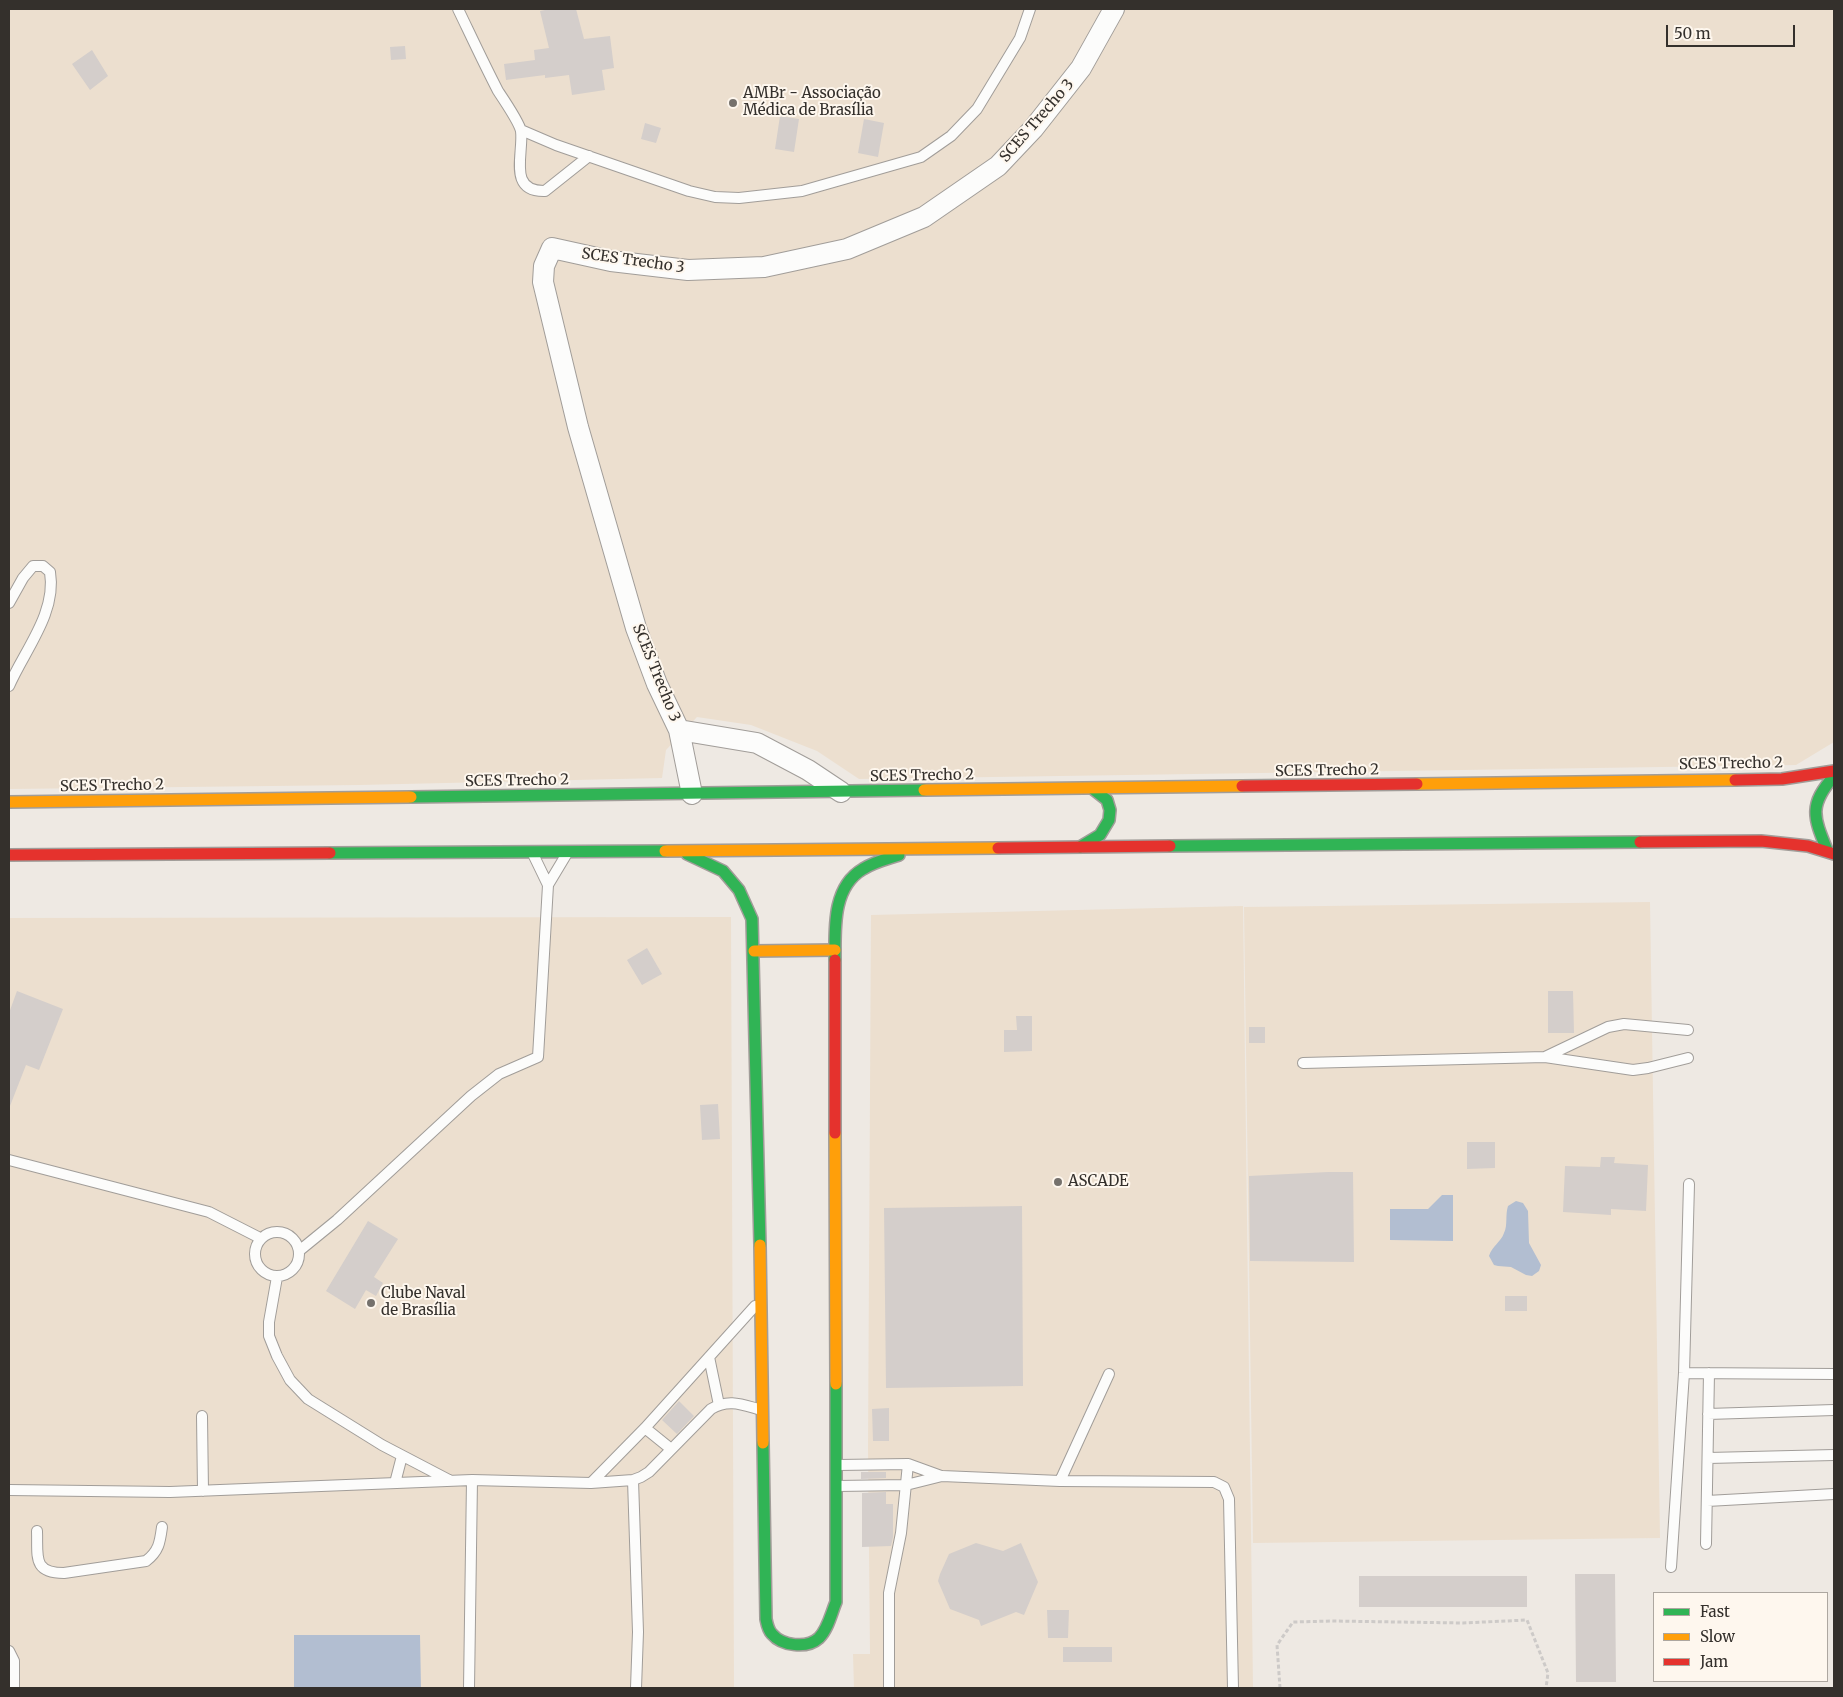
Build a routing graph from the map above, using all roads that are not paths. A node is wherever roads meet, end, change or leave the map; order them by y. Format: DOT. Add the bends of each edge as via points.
graph roads {
  1 [pos="458,9"];
  2 [pos="1030,9"];
  3 [pos="1114,9"];
  4 [pos="521,130"];
  5 [pos="589,156"];
  6 [pos="9,602"];
  7 [pos="9,686"];
  8 [pos="679,730"];
  9 [pos="1834,772"];
  10 [pos="1834,776"];
  11 [pos="1093,789"];
  12 [pos="841,792"];
  13 [pos="692,794"];
  14 [pos="128,801"];
  15 [pos="9,802"];
  16 [pos="106,812"];
  17 [pos="18,813"];
  18 [pos="41,813"];
  19 [pos="1080,847"];
  20 [pos="914,848"];
  21 [pos="681,851"];
  22 [pos="531,852"];
  23 [pos="568,852"];
  24 [pos="1830,852"];
  25 [pos="9,855"];
  26 [pos="548,884"];
  27 [pos="836,950"];
  28 [pos="754,951"];
  29 [pos="1688,1030"];
  30 [pos="1545,1056"];
  31 [pos="1688,1058"];
  32 [pos="1303,1063"];
  33 [pos="9,1160"];
  34 [pos="1689,1184"];
  35 [pos="260,1238"];
  36 [pos="299,1251"];
  37 [pos="277,1276"];
  38 [pos="761,1299"];
  39 [pos="709,1357"];
  40 [pos="1684,1373"];
  41 [pos="1709,1373"];
  42 [pos="1108,1374"];
  43 [pos="1834,1374"];
  44 [pos="719,1405"];
  45 [pos="1834,1410"];
  46 [pos="763,1411"];
  47 [pos="1708,1414"];
  48 [pos="202,1416"];
  49 [pos="645,1428"];
  50 [pos="671,1449"];
  51 [pos="1834,1455"];
  52 [pos="402,1456"];
  53 [pos="1708,1458"];
  54 [pos="908,1464"];
  55 [pos="834,1465"];
  56 [pos="942,1476"];
  57 [pos="472,1480"];
  58 [pos="633,1480"];
  59 [pos="450,1481"];
  60 [pos="1060,1481"];
  61 [pos="395,1483"];
  62 [pos="591,1483"];
  63 [pos="906,1484"];
  64 [pos="834,1486"];
  65 [pos="9,1490"];
  66 [pos="203,1490"];
  67 [pos="1834,1494"];
  68 [pos="1707,1501"];
  69 [pos="162,1526"];
  70 [pos="37,1531"];
  71 [pos="1706,1544"];
  72 [pos="1671,1567"];
  73 [pos="9,1651"];
  74 [pos="14,1688"];
  75 [pos="470,1688"];
  76 [pos="636,1688"];
  77 [pos="889,1688"];
  78 [pos="1233,1688"];
  1 -- 4 [label="lane"];
  2 -- 5 [label="lane" via="1020,38 977,109 952,136 921,157 802,192 738,198 689,191"];
  3 -- 8 [label="street, SCES Trecho 3" via="1081,68 1033,130 998,166 924,217 847,249 764,267 688,270 611,261 552,248 544,266 543,282 576,418 636,628"];
  4 -- 5 [label="lane"];
  4 -- 5 [label="lane" via="519,170 523,183 535,192 544,191"];
  6 -- 7 [label="lane" via="33,566 43,566 50,572 52,584 46,610"];
  8 -- 12 [label="street, SCES Trecho 3" via="757,743"];
  8 -- 13 [label="street, SCES Trecho 3"];
  9 -- 11 [label="main road, SCES Trecho 2" via="1782,779"];
  10 -- 24 [label="main road" via="1819,794 1816,808 1817,824"];
  11 -- 12 [label="main road, SCES Trecho 2"];
  11 -- 19 [label="main road" via="1106,799 1110,810 1109,822 1104,831"];
  12 -- 13 [label="main road, SCES Trecho 2"];
  13 -- 14 [label="main road, SCES Trecho 2"];
  14 -- 15 [label="main road, SCES Trecho 2"];
  14 -- 16 [label="main road" via="115,812"];
  17 -- 18 [label="main road"];
  19 -- 20 [label="main road"];
  19 -- 24 [label="main road" via="1761,841"];
  20 -- 21 [label="main road"];
  20 -- 27 [label="main road" via="862,869 848,879 837,903"];
  21 -- 23 [label="main road"];
  21 -- 28 [label="main road" via="723,871 739,890 752,918"];
  22 -- 23 [label="main road"];
  22 -- 25 [label="main road"];
  22 -- 26 [label="lane"];
  23 -- 26 [label="lane"];
  26 -- 36 [label="lane" via="538,1058 499,1074 471,1096"];
  27 -- 28 [label="main road"];
  27 -- 55 [label="main road"];
  28 -- 38 [label="main road"];
  29 -- 30 [label="lane" via="1624,1024 1608,1027"];
  30 -- 31 [label="lane" via="1633,1070"];
  30 -- 32 [label="lane"];
  33 -- 35 [label="lane" via="209,1212"];
  34 -- 40 [label="lane"];
  35 -- 36 [label="lane" via="269,1232 288,1234 296,1241"];
  35 -- 37 [label="lane" via="254,1258 258,1267 266,1274"];
  36 -- 37 [label="lane" via="294,1268"];
  37 -- 52 [label="lane" via="269,1322 270,1336 290,1380 308,1398"];
  38 -- 39 [label="lane"];
  38 -- 46 [label="main road"];
  39 -- 44 [label="lane"];
  39 -- 49 [label="lane"];
  40 -- 41 [label="lane"];
  40 -- 72 [label="lane"];
  41 -- 43 [label="lane"];
  41 -- 47 [label="lane"];
  42 -- 60 [label="lane"];
  44 -- 46 [label="lane" via="735,1403"];
  44 -- 50 [label="lane"];
  45 -- 47 [label="lane"];
  46 -- 64 [label="main road" via="766,1619 772,1634 788,1644 805,1645 817,1640 826,1628 836,1602"];
  47 -- 53 [label="lane"];
  48 -- 66 [label="lane"];
  49 -- 50 [label="lane"];
  49 -- 62 [label="lane"];
  50 -- 58 [label="lane" via="649,1472"];
  51 -- 53 [label="lane"];
  52 -- 59 [label="lane"];
  52 -- 61 [label="lane"];
  53 -- 68 [label="lane"];
  54 -- 55 [label="lane"];
  54 -- 56 [label="lane"];
  54 -- 63 [label="lane"];
  55 -- 64 [label="main road"];
  56 -- 60 [label="lane"];
  56 -- 63 [label="lane"];
  57 -- 59 [label="lane"];
  57 -- 62 [label="lane"];
  57 -- 75 [label="lane"];
  58 -- 62 [label="lane"];
  58 -- 76 [label="lane" via="638,1632"];
  59 -- 61 [label="lane"];
  60 -- 78 [label="lane" via="1214,1482 1224,1487 1229,1499"];
  61 -- 66 [label="lane"];
  63 -- 64 [label="lane"];
  63 -- 77 [label="lane" via="902,1533 889,1593"];
  65 -- 66 [label="lane"];
  67 -- 68 [label="lane"];
  68 -- 71 [label="lane"];
  69 -- 70 [label="lane" via="155,1554 146,1561 64,1574 51,1573 39,1563"];
  73 -- 74 [label="lane" via="14,1661"];
}
